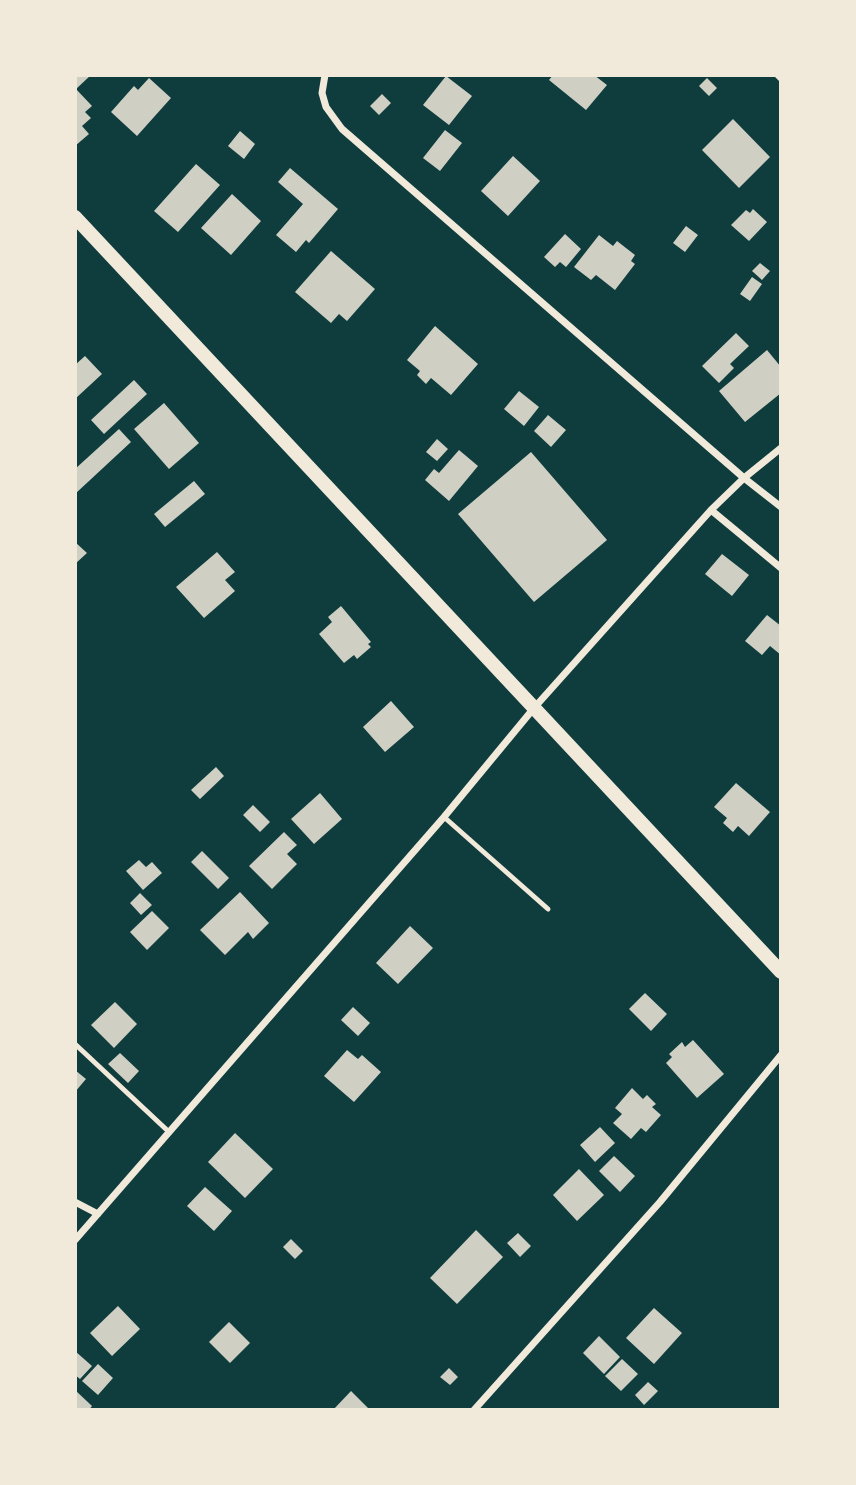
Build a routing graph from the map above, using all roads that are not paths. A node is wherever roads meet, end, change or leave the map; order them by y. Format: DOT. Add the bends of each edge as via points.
graph roads {
  1 [pos="325,75"];
  2 [pos="75,217"];
  3 [pos="781,448"];
  4 [pos="744,478"];
  5 [pos="781,507"];
  6 [pos="711,510"];
  7 [pos="781,568"];
  8 [pos="534,708"];
  9 [pos="444,817"];
  10 [pos="548,909"];
  11 [pos="781,972"];
  12 [pos="75,1044"];
  13 [pos="781,1055"];
  14 [pos="169,1132"];
  15 [pos="75,1202"];
  16 [pos="98,1214"];
  17 [pos="75,1240"];
  18 [pos="474,1410"];
  1 -- 4 [label="street" via="322,93 326,107 342,129"];
  2 -- 8 [label="main road"];
  3 -- 4 [label="street"];
  4 -- 5 [label="street"];
  4 -- 6 [label="street"];
  6 -- 7 [label="street"];
  6 -- 8 [label="street"];
  8 -- 9 [label="street"];
  8 -- 11 [label="main road"];
  9 -- 10 [label="lane"];
  9 -- 14 [label="street"];
  12 -- 14 [label="lane"];
  13 -- 18 [label="street" via="660,1202"];
  14 -- 16 [label="street"];
  15 -- 16 [label="street"];
  16 -- 17 [label="street"];
}
